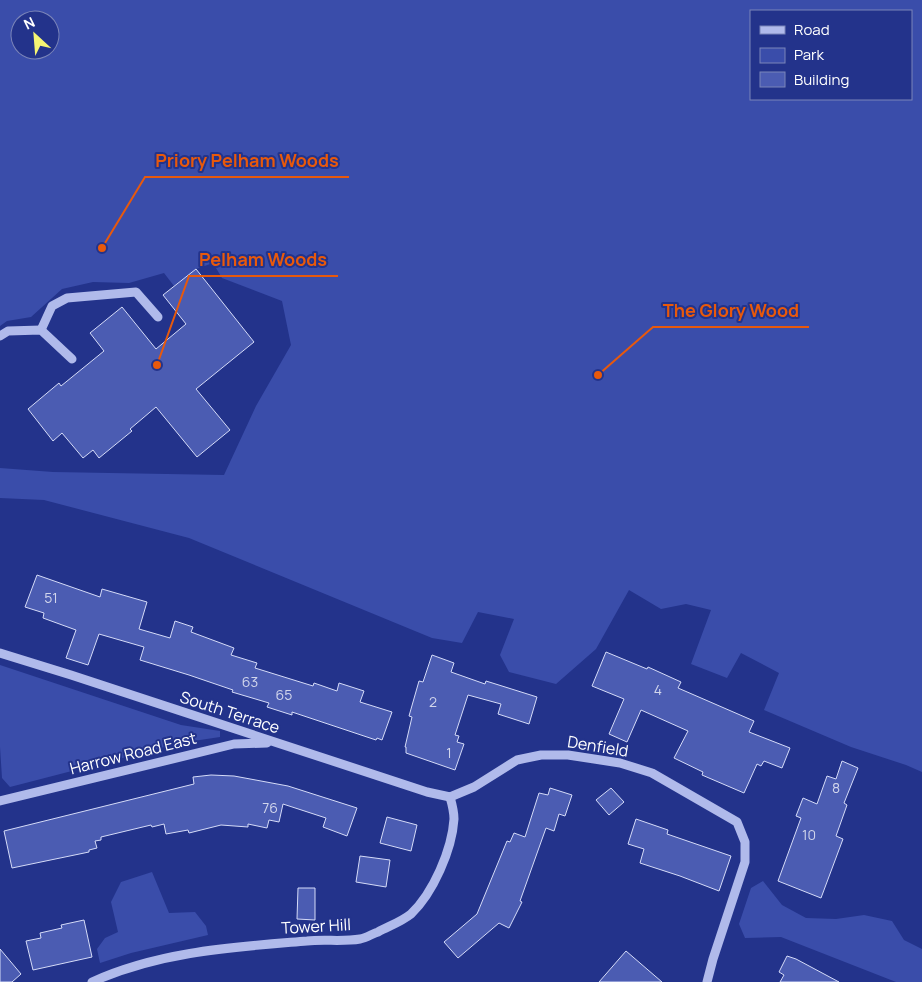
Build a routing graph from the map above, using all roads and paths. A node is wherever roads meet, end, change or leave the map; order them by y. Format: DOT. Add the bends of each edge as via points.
graph roads {
  1 [pos="158,317"];
  2 [pos="41,330"];
  3 [pos="0,336"];
  4 [pos="72,359"];
  5 [pos="0,653"];
  6 [pos="275,742"];
  7 [pos="450,796"];
  8 [pos="0,801"];
  9 [pos="92,982"];
  10 [pos="707,982"];
  1 -- 2 [label="street" via="136,292 67,298 52,306"];
  2 -- 3 [label="street" via="8,331"];
  2 -- 4 [label="street"];
  5 -- 6 [label="street, South Terrace"];
  6 -- 7 [label="street, South Terrace" via="427,792"];
  6 -- 8 [label="street, Harrow Road East" via="234,744"];
  7 -- 9 [label="street, Tower Hill" via="453,831 443,863 427,896 401,921 361,939 311,940 210,950 165,958"];
  7 -- 10 [label="street, Denfield" via="474,787 517,760 541,755 568,755 620,763 652,773 737,822 745,842 745,862"];
}
